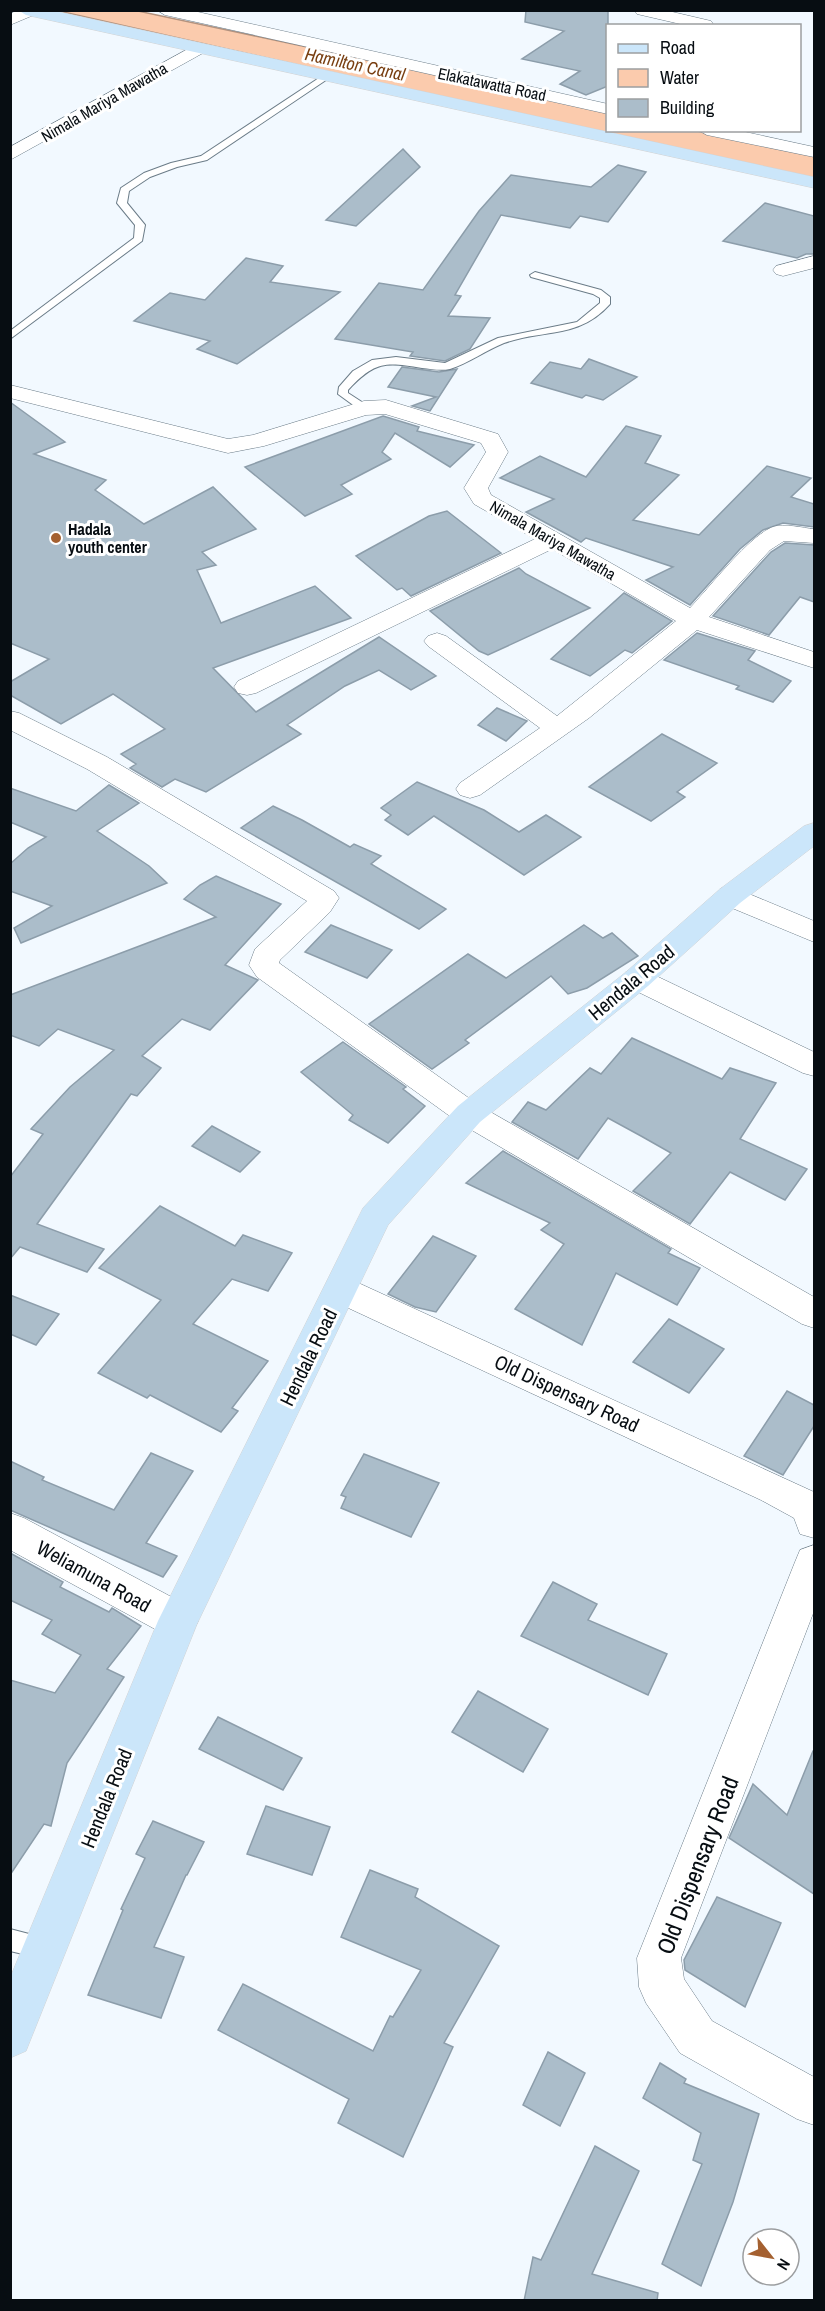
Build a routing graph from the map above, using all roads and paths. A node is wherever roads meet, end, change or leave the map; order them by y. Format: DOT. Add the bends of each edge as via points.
graph roads {
  1 [pos="165,10"];
  2 [pos="28,11"];
  3 [pos="638,14"];
  4 [pos="10,20"];
  5 [pos="705,24"];
  6 [pos="197,49"];
  7 [pos="325,78"];
  8 [pos="606,110"];
  9 [pos="717,132"];
  10 [pos="814,152"];
  11 [pos="10,155"];
  12 [pos="814,183"];
  13 [pos="814,262"];
  14 [pos="783,270"];
  15 [pos="535,275"];
  16 [pos="10,336"];
  17 [pos="10,391"];
  18 [pos="364,408"];
  19 [pos="814,536"];
  20 [pos="552,540"];
  21 [pos="693,620"];
  22 [pos="437,641"];
  23 [pos="814,660"];
  24 [pos="247,687"];
  25 [pos="10,719"];
  26 [pos="557,728"];
  27 [pos="470,789"];
  28 [pos="814,832"];
  29 [pos="730,896"];
  30 [pos="814,932"];
  31 [pos="637,979"];
  32 [pos="814,1065"];
  33 [pos="469,1114"];
  34 [pos="341,1289"];
  35 [pos="814,1314"];
  36 [pos="813,1513"];
  37 [pos="10,1530"];
  38 [pos="812,1576"];
  39 [pos="178,1622"];
  40 [pos="10,1940"];
  41 [pos="45,1948"];
  42 [pos="10,2035"];
  43 [pos="814,2102"];
  1 -- 8 [label="street, Elakatawatta Road"];
  2 -- 4 [label="street"];
  2 -- 6 [label="main road"];
  3 -- 5 [label="street"];
  6 -- 7 [label="main road"];
  6 -- 11 [label="street, Nimala Mariya Mawatha"];
  7 -- 12 [label="main road"];
  7 -- 16 [label="lane" via="204,158 156,172 124,190 122,203 140,225 139,239"];
  9 -- 10 [label="street"];
  13 -- 14 [label="street"];
  15 -- 18 [label="lane" via="597,292 605,297 605,304 580,324 502,340 447,366 392,360 366,366 343,389 343,394"];
  17 -- 18 [label="street, Nimala Mariya Mawatha" via="228,446"];
  18 -- 20 [label="street, Nimala Mariya Mawatha" via="386,407 490,439 497,452 476,488 482,499"];
  19 -- 21 [label="street" via="778,533 762,544"];
  20 -- 21 [label="street, Nimala Mariya Mawatha"];
  20 -- 24 [label="street"];
  21 -- 23 [label="street, Nimala Mariya Mawatha"];
  21 -- 26 [label="street"];
  22 -- 26 [label="street"];
  25 -- 33 [label="street" via="97,763 324,898 266,956 264,965"];
  26 -- 27 [label="street"];
  28 -- 29 [label="main road, Hendala Road"];
  29 -- 30 [label="street"];
  29 -- 31 [label="main road, Hendala Road"];
  31 -- 32 [label="street"];
  31 -- 33 [label="main road, Hendala Road"];
  33 -- 34 [label="main road, Hendala Road" via="375,1217"];
  33 -- 35 [label="street"];
  34 -- 36 [label="street, Old Dispensary Road" via="764,1484"];
  34 -- 39 [label="main road, Hendala Road"];
  37 -- 39 [label="street, Weliamuna Road"];
  38 -- 43 [label="street, Old Dispensary Road" via="659,1958 662,1987 696,2037"];
  39 -- 41 [label="main road, Hendala Road"];
  40 -- 41 [label="lane"];
  41 -- 42 [label="main road, Hendala Road"];
}
